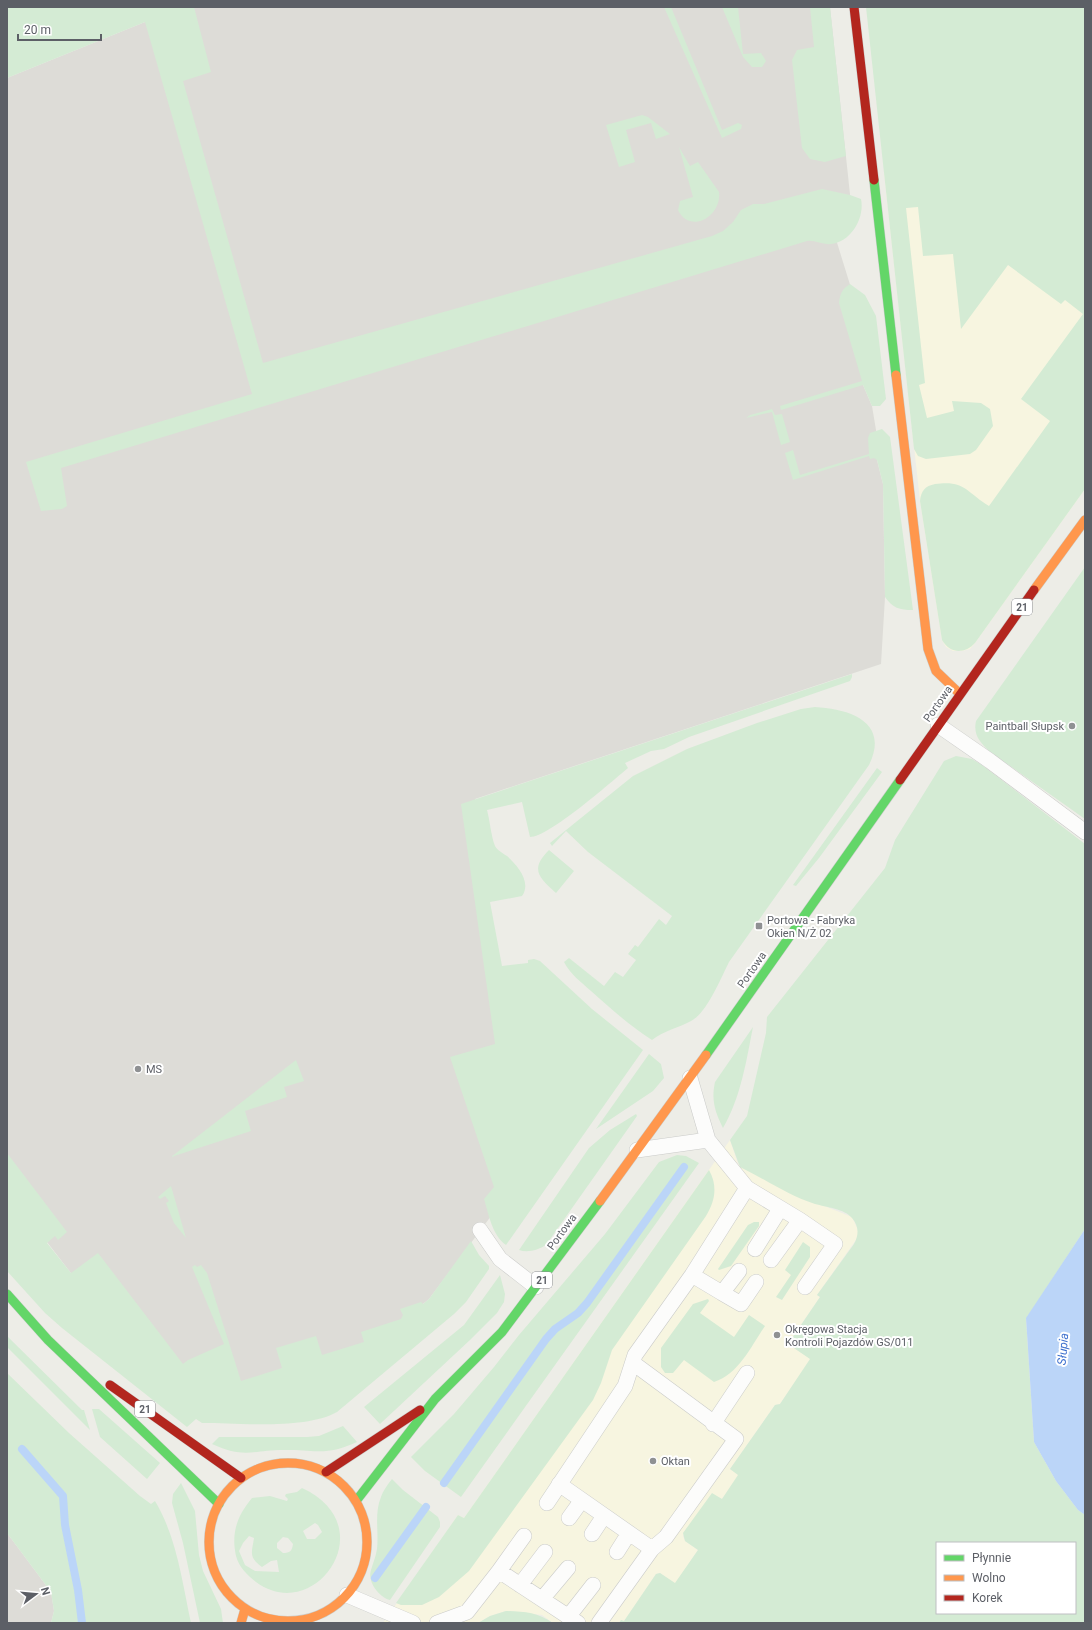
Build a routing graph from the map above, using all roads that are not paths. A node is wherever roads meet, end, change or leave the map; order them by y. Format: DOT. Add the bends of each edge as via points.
graph roads {
  1 [pos="854,7"];
  2 [pos="1085,520"];
  3 [pos="960,694"];
  4 [pos="938,725"];
  5 [pos="1085,832"];
  6 [pos="690,1078"];
  7 [pos="708,1140"];
  8 [pos="637,1150"];
  9 [pos="747,1188"];
  10 [pos="780,1209"];
  11 [pos="800,1220"];
  12 [pos="480,1230"];
  13 [pos="755,1249"];
  14 [pos="771,1260"];
  15 [pos="739,1271"];
  16 [pos="692,1274"];
  17 [pos="756,1282"];
  18 [pos="536,1287"];
  19 [pos="806,1287"];
  20 [pos="722,1293"];
  21 [pos="7,1294"];
  22 [pos="48,1340"];
  23 [pos="633,1363"];
  24 [pos="748,1373"];
  25 [pos="435,1400"];
  26 [pos="713,1424"];
  27 [pos="326,1472"];
  28 [pos="241,1478"];
  29 [pos="559,1484"];
  30 [pos="582,1500"];
  31 [pos="356,1501"];
  32 [pos="547,1502"];
  33 [pos="219,1504"];
  34 [pos="604,1516"];
  35 [pos="569,1518"];
  36 [pos="629,1533"];
  37 [pos="592,1534"];
  38 [pos="524,1536"];
  39 [pos="652,1549"];
  40 [pos="545,1552"];
  41 [pos="616,1552"];
  42 [pos="568,1568"];
  43 [pos="499,1571"];
  44 [pos="520,1585"];
  45 [pos="593,1585"];
  46 [pos="347,1595"];
  47 [pos="542,1599"];
  48 [pos="245,1609"];
  49 [pos="573,1620"];
  50 [pos="278,1622"];
  51 [pos="241,1623"];
  52 [pos="413,1623"];
  53 [pos="437,1623"];
  54 [pos="599,1623"];
  1 -- 3 [label="main road" via="929,660 939,676"];
  2 -- 3 [label="main road, Portowa / 21"];
  3 -- 4 [label="main road, Portowa / 21"];
  4 -- 5 [label="lane"];
  4 -- 6 [label="main road, Portowa / 21"];
  6 -- 7 [label="lane"];
  6 -- 8 [label="main road, Portowa / 21"];
  7 -- 8 [label="lane"];
  7 -- 9 [label="lane"];
  8 -- 18 [label="main road, Portowa / 21"];
  9 -- 10 [label="lane"];
  9 -- 16 [label="lane"];
  10 -- 11 [label="lane"];
  10 -- 13 [label="lane"];
  11 -- 14 [label="lane"];
  11 -- 19 [label="lane" via="835,1244"];
  12 -- 18 [label="lane" via="500,1259"];
  15 -- 20 [label="lane"];
  16 -- 20 [label="lane"];
  16 -- 23 [label="lane"];
  17 -- 20 [label="lane" via="740,1304"];
  18 -- 25 [label="main road, Portowa / 21" via="502,1332"];
  21 -- 22 [label="main road, 21"];
  22 -- 28 [label="main road, 21"];
  22 -- 33 [label="main road, 21"];
  23 -- 26 [label="lane"];
  23 -- 29 [label="lane" via="625,1386"];
  24 -- 26 [label="lane"];
  25 -- 27 [label="main road, Portowa / 21"];
  25 -- 31 [label="main road, Portowa / 21"];
  26 -- 39 [label="lane" via="736,1439 666,1537"];
  27 -- 28 [label="main road" via="297,1463 268,1465"];
  27 -- 31 [label="main road" via="343,1484"];
  28 -- 33 [label="main road" via="228,1490"];
  29 -- 30 [label="lane"];
  29 -- 32 [label="lane"];
  30 -- 34 [label="lane"];
  30 -- 35 [label="lane"];
  31 -- 46 [label="main road" via="366,1524 368,1549 361,1574"];
  33 -- 48 [label="main road" via="209,1532 212,1562 224,1588"];
  34 -- 36 [label="lane"];
  34 -- 37 [label="lane"];
  36 -- 39 [label="lane"];
  36 -- 41 [label="lane"];
  38 -- 43 [label="lane"];
  39 -- 54 [label="lane"];
  40 -- 44 [label="lane"];
  42 -- 47 [label="lane"];
  43 -- 44 [label="lane"];
  43 -- 53 [label="lane" via="467,1612"];
  44 -- 47 [label="lane"];
  45 -- 49 [label="lane"];
  46 -- 50 [label="main road" via="328,1611 304,1620"];
  46 -- 52 [label="lane"];
  47 -- 49 [label="lane"];
  48 -- 50 [label="main road"];
  48 -- 51 [label="main road"];
}
